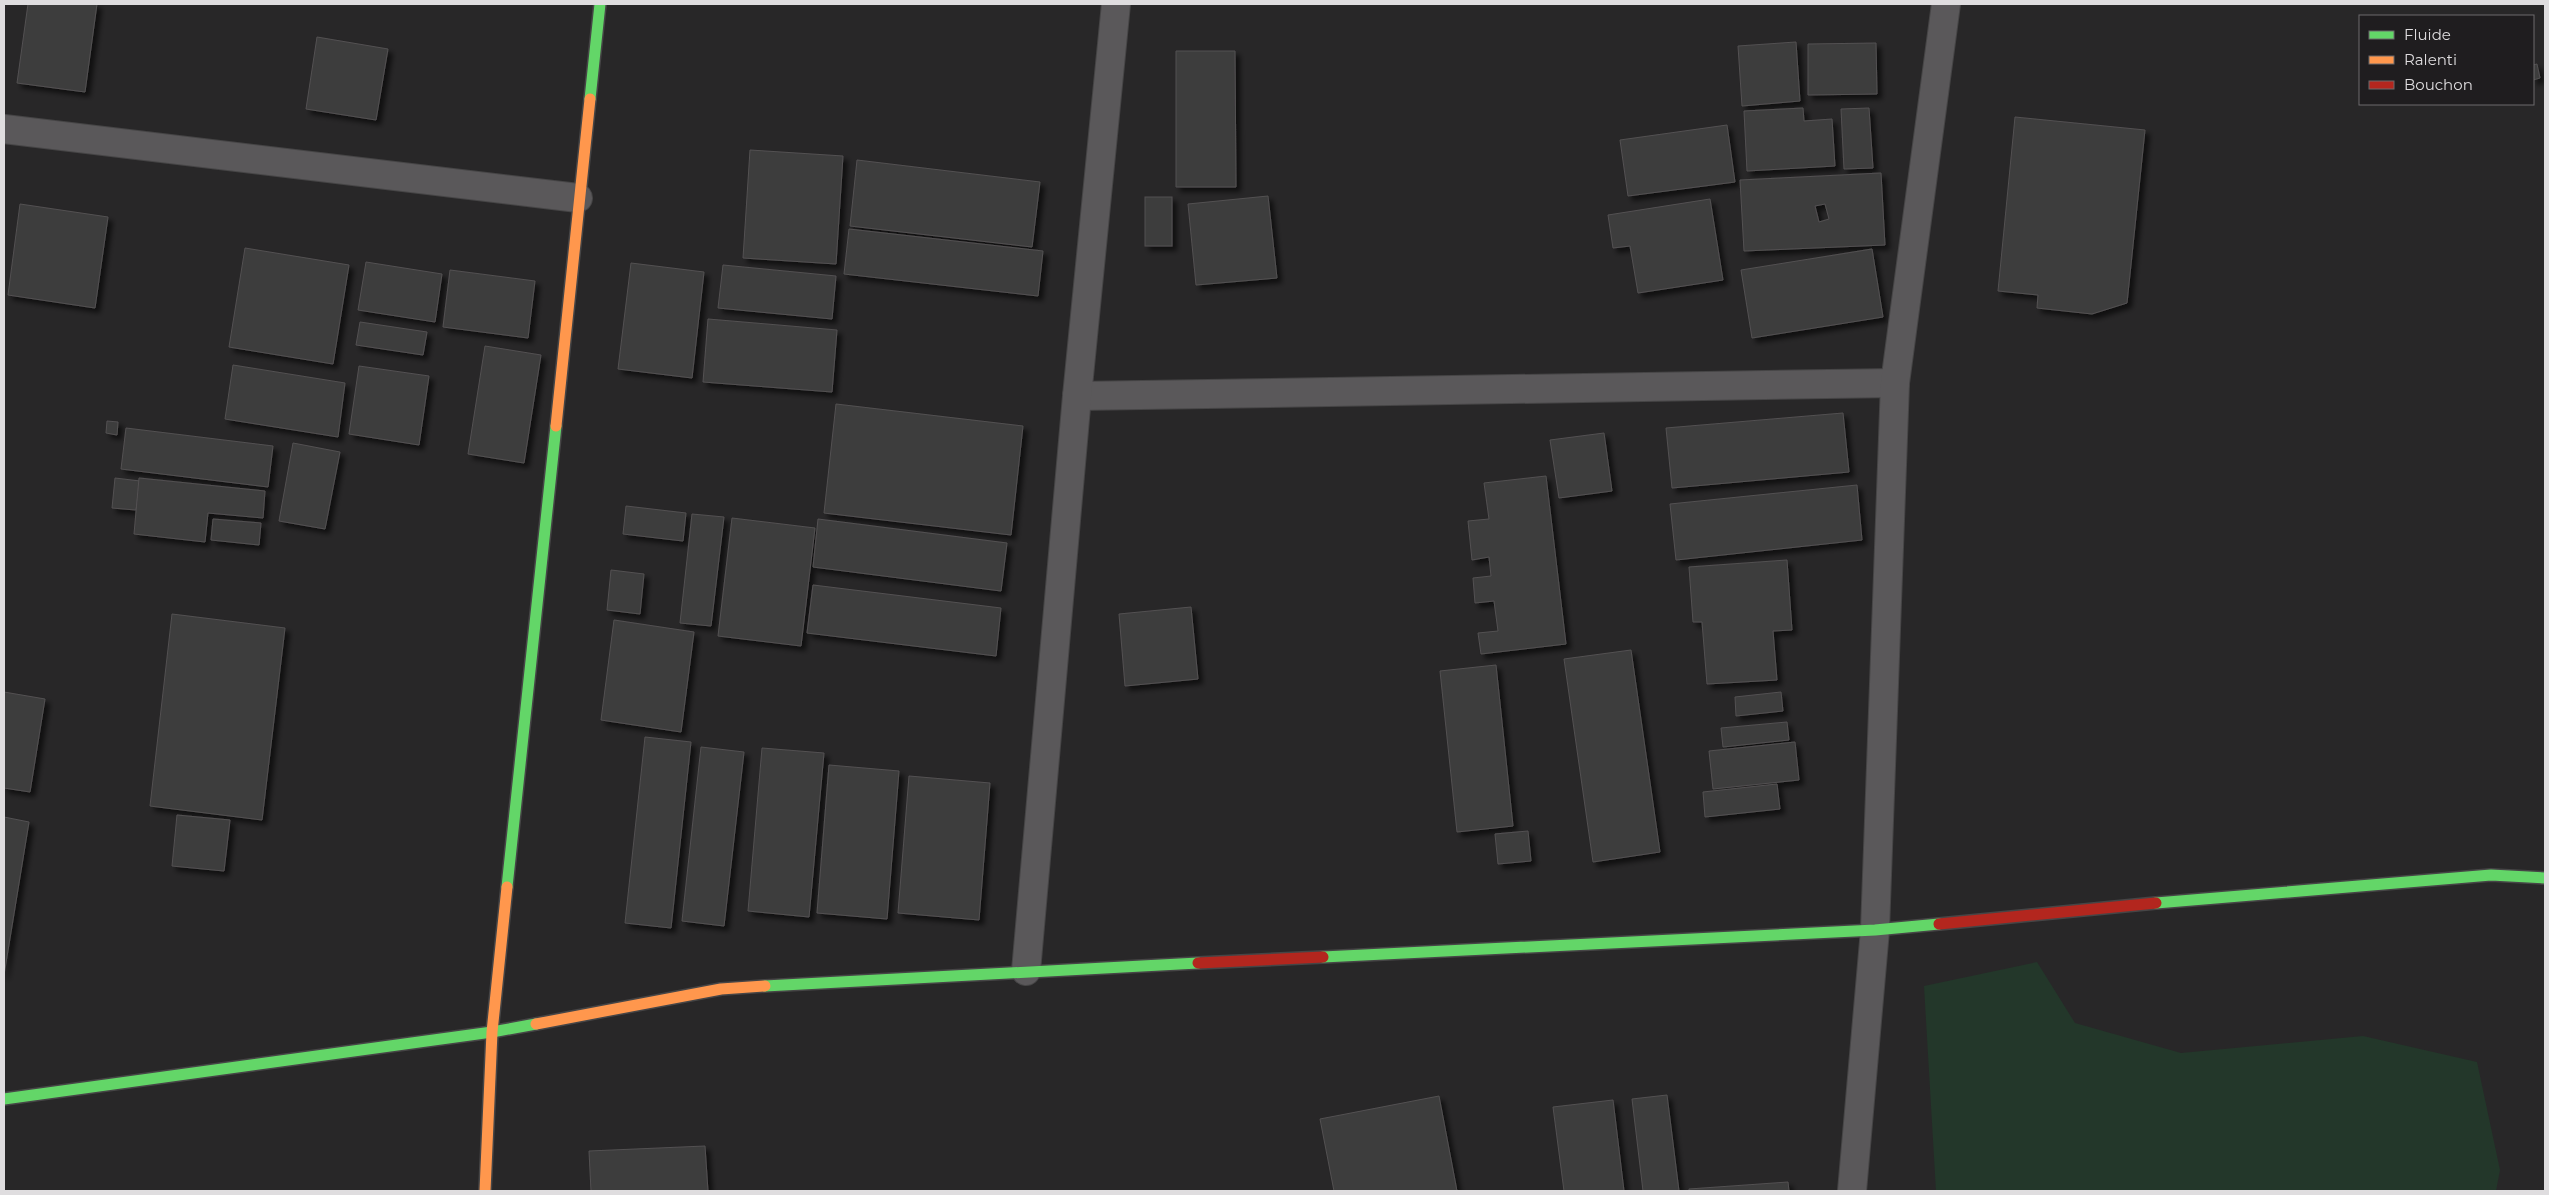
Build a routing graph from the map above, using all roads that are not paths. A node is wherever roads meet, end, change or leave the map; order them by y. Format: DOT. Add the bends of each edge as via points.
graph roads {
  1 [pos="600,4"];
  2 [pos="1116,4"];
  3 [pos="1946,4"];
  4 [pos="4,130"];
  5 [pos="578,198"];
  6 [pos="1895,383"];
  7 [pos="1077,396"];
  8 [pos="2545,878"];
  9 [pos="1875,930"];
  10 [pos="1026,971"];
  11 [pos="492,1032"];
  12 [pos="4,1099"];
  13 [pos="485,1191"];
  14 [pos="1852,1191"];
  1 -- 5 [label="street"];
  2 -- 7 [label="street"];
  3 -- 6 [label="street"];
  4 -- 5 [label="street"];
  5 -- 11 [label="street"];
  6 -- 7 [label="street"];
  6 -- 9 [label="street"];
  7 -- 10 [label="street"];
  8 -- 9 [label="street" via="2491,875"];
  9 -- 10 [label="street"];
  9 -- 14 [label="street"];
  10 -- 11 [label="street" via="721,989"];
  11 -- 12 [label="street"];
  11 -- 13 [label="street"];
}
